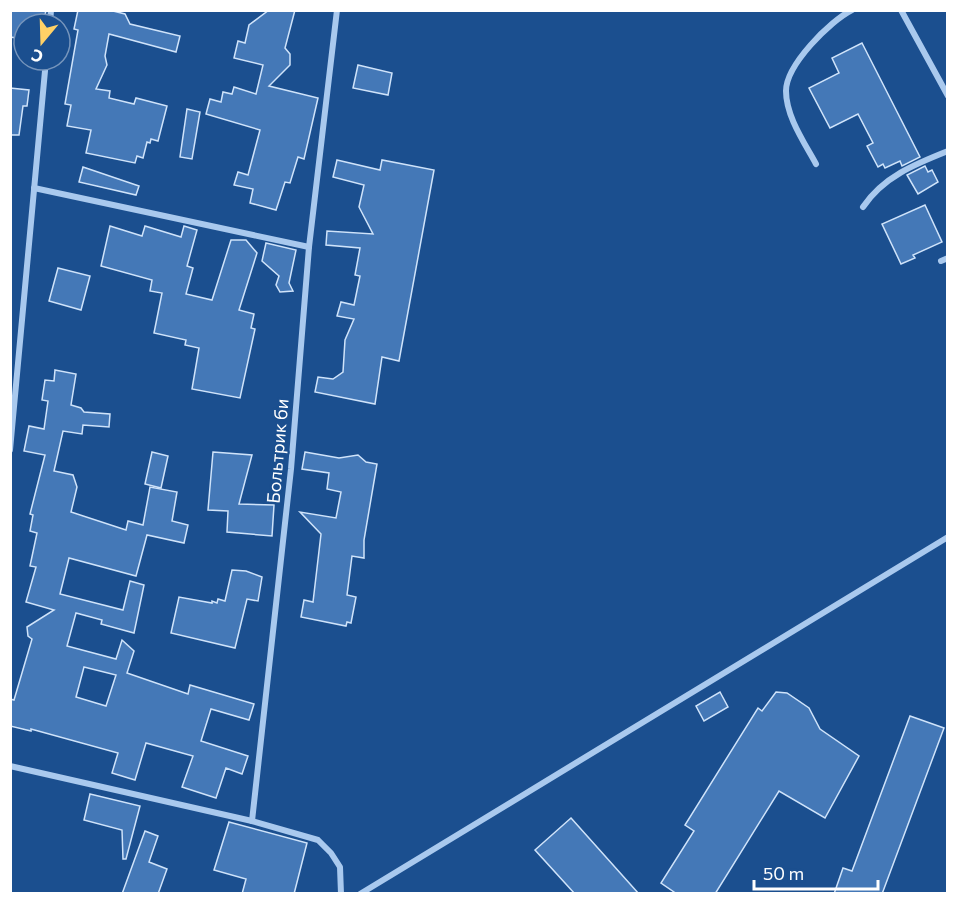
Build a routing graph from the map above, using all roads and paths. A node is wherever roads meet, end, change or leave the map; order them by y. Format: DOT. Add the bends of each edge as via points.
graph roads {
  1 [pos="338,10"];
  2 [pos="852,10"];
  3 [pos="900,10"];
  4 [pos="45,72"];
  5 [pos="948,96"];
  6 [pos="948,151"];
  7 [pos="816,164"];
  8 [pos="34,188"];
  9 [pos="863,207"];
  10 [pos="309,247"];
  11 [pos="10,450"];
  12 [pos="948,537"];
  13 [pos="10,766"];
  14 [pos="252,821"];
  15 [pos="341,894"];
  16 [pos="360,894"];
  1 -- 10 [label="street, Больтрик би"];
  2 -- 7 [label="street" via="816,37 796,66 786,90 793,121"];
  3 -- 5 [label="street"];
  4 -- 8 [label="street"];
  6 -- 9 [label="street" via="914,165 875,190"];
  8 -- 10 [label="street"];
  8 -- 11 [label="street"];
  10 -- 14 [label="street, Больтрик би" via="291,469"];
  12 -- 16 [label="street"];
  13 -- 14 [label="street"];
  14 -- 15 [label="street" via="318,840 340,867"];
}
